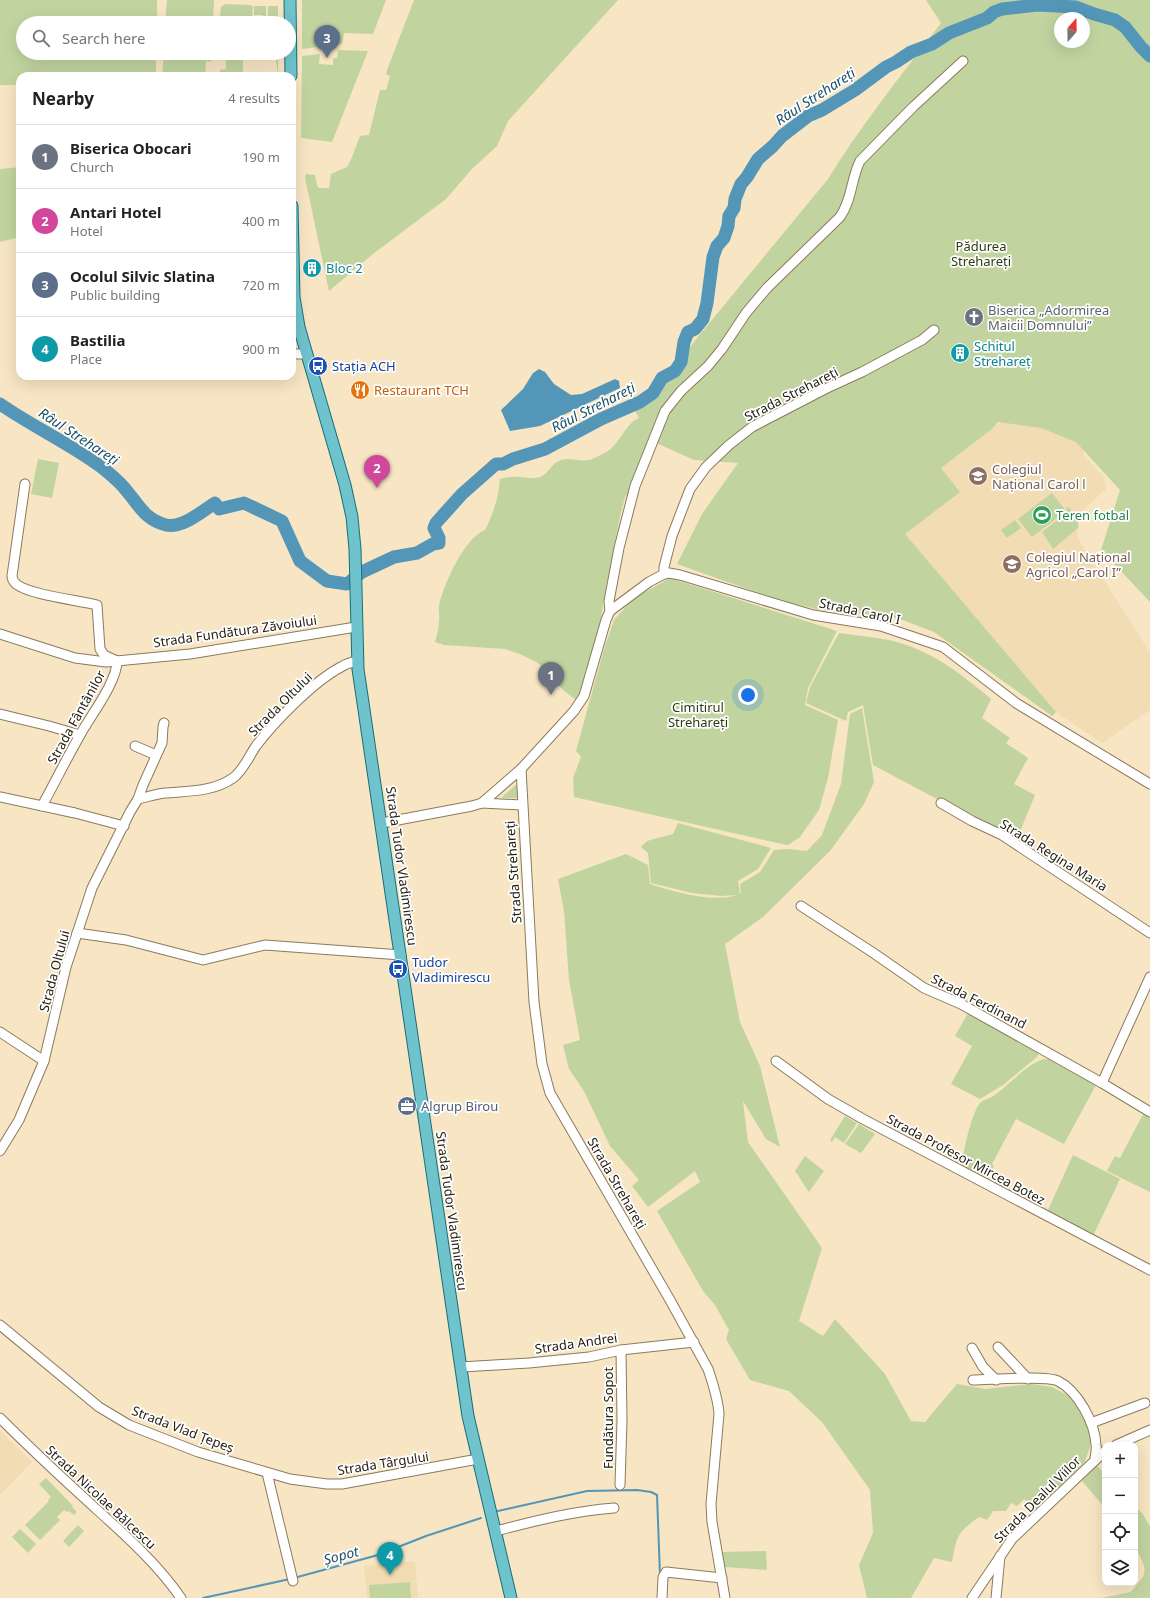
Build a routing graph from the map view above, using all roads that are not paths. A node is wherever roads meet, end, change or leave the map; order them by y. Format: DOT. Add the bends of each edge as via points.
graph roads {
  1 [pos="290,0"];
  2 [pos="290,16"];
  3 [pos="291,60"];
  4 [pos="963,61"];
  5 [pos="291,72"];
  6 [pos="296,309"];
  7 [pos="934,330"];
  8 [pos="296,354"];
  9 [pos="307,354"];
  10 [pos="25,484"];
  11 [pos="664,574"];
  12 [pos="610,611"];
  13 [pos="356,628"];
  14 [pos="0,634"];
  15 [pos="117,660"];
  16 [pos="358,661"];
  17 [pos="0,714"];
  18 [pos="164,723"];
  19 [pos="80,735"];
  20 [pos="135,746"];
  21 [pos="156,755"];
  22 [pos="521,769"];
  23 [pos="1150,784"];
  24 [pos="0,797"];
  25 [pos="138,799"];
  26 [pos="482,803"];
  27 [pos="941,803"];
  28 [pos="522,805"];
  29 [pos="42,806"];
  30 [pos="382,824"];
  31 [pos="124,826"];
  32 [pos="801,906"];
  33 [pos="76,933"];
  34 [pos="1150,933"];
  35 [pos="401,955"];
  36 [pos="1150,977"];
  37 [pos="0,1032"];
  38 [pos="44,1061"];
  39 [pos="776,1061"];
  40 [pos="1102,1083"];
  41 [pos="1150,1112"];
  42 [pos="0,1151"];
  43 [pos="1150,1270"];
  44 [pos="0,1325"];
  45 [pos="694,1342"];
  46 [pos="998,1347"];
  47 [pos="972,1348"];
  48 [pos="621,1350"];
  49 [pos="461,1367"];
  50 [pos="1028,1379"];
  51 [pos="972,1380"];
  52 [pos="996,1380"];
  53 [pos="1145,1403"];
  54 [pos="0,1418"];
  55 [pos="1091,1423"];
  56 [pos="1150,1430"];
  57 [pos="1123,1442"];
  58 [pos="1102,1454"];
  59 [pos="478,1459"];
  60 [pos="1095,1460"];
  61 [pos="267,1473"];
  62 [pos="620,1485"];
  63 [pos="614,1508"];
  64 [pos="495,1532"];
  65 [pos="1000,1555"];
  66 [pos="722,1578"];
  67 [pos="293,1581"];
  68 [pos="180,1598"];
  69 [pos="511,1598"];
  70 [pos="662,1598"];
  71 [pos="726,1598"];
  72 [pos="972,1598"];
  73 [pos="996,1598"];
  1 -- 2 [label="main road"];
  3 -- 5 [label="main road"];
  4 -- 12 [label="street" via="860,161 846,207 840,217 767,288 708,366 681,391 665,411 635,486 619,548 609,601"];
  6 -- 9 [label="main road, Strada Tudor Vladimirescu"];
  7 -- 11 [label="street, Strada Strehareți" via="922,340 876,365 752,427 720,454 706,467 690,489 672,536"];
  8 -- 9 [label="street"];
  9 -- 13 [label="main road, Strada Tudor Vladimirescu" via="352,517"];
  10 -- 15 [label="street" via="12,569 13,581 34,592 97,605 100,649 104,655"];
  11 -- 12 [label="street"];
  11 -- 23 [label="street, Strada Carol I" via="680,575 813,615 881,626 944,646 1016,703"];
  12 -- 22 [label="street" via="584,696 574,711"];
  13 -- 15 [label="street, Strada Fundătura Zăvoiului" via="190,654"];
  13 -- 16 [label="main road, Strada Tudor Vladimirescu"];
  14 -- 15 [label="street, Strada Fântânilor" via="75,658 94,661"];
  15 -- 19 [label="street, Strada Fântânilor" via="116,672"];
  16 -- 25 [label="street, Strada Oltului" via="338,668 310,689 270,729 233,778 208,788"];
  16 -- 30 [label="main road, Strada Tudor Vladimirescu"];
  17 -- 19 [label="street"];
  18 -- 21 [label="street, Strada Oltului" via="162,743"];
  19 -- 29 [label="street, Strada Fântânilor"];
  20 -- 21 [label="street"];
  21 -- 25 [label="street, Strada Oltului"];
  22 -- 26 [label="street"];
  22 -- 28 [label="street, Strada Strehareți"];
  24 -- 29 [label="street"];
  25 -- 31 [label="street, Strada Oltului"];
  26 -- 28 [label="street"];
  26 -- 30 [label="street"];
  27 -- 34 [label="street, Strada Regina Maria" via="1002,835"];
  28 -- 45 [label="street, Strada Strehareți" via="535,1008 542,1064 550,1093"];
  29 -- 31 [label="street"];
  30 -- 35 [label="main road, Strada Tudor Vladimirescu"];
  31 -- 33 [label="street, Strada Oltului" via="92,888"];
  32 -- 40 [label="street, Strada Ferdinand" via="924,988 961,1004"];
  33 -- 35 [label="street" via="126,940 203,960 264,945"];
  33 -- 38 [label="street, Strada Oltului"];
  35 -- 49 [label="main road, Strada Tudor Vladimirescu"];
  36 -- 40 [label="street"];
  37 -- 38 [label="street"];
  38 -- 42 [label="street, Strada Oltului" via="19,1120"];
  39 -- 43 [label="street, Strada Profesor Mircea Botez" via="863,1119"];
  40 -- 41 [label="street, Strada Ferdinand"];
  44 -- 61 [label="street, Strada Vlad Țepeș" via="99,1407 129,1425 198,1452"];
  45 -- 48 [label="street, Strada Andrei"];
  45 -- 66 [label="street, Strada Strehareți" via="708,1369 718,1403 711,1504"];
  46 -- 50 [label="street"];
  47 -- 52 [label="street" via="983,1367"];
  48 -- 49 [label="street, Strada Andrei" via="589,1357"];
  48 -- 62 [label="street, Fundătura Sopot"];
  49 -- 59 [label="main road, Strada Tudor Vladimirescu" via="468,1416"];
  50 -- 52 [label="street, Strada Dealul Viilor"];
  50 -- 55 [label="street, Strada Dealul Viilor" via="1057,1381 1081,1403"];
  51 -- 52 [label="street, Strada Dealul Viilor"];
  53 -- 55 [label="street"];
  54 -- 68 [label="street, Strada Nicolae Bălcescu" via="124,1534 167,1579"];
  55 -- 60 [label="street, Strada Dealul Viilor" via="1096,1445"];
  56 -- 57 [label="street"];
  58 -- 60 [label="street, Strada Dealul Viilor"];
  59 -- 61 [label="street, Strada Târgului" via="342,1484 301,1482"];
  59 -- 64 [label="main road, Strada Tudor Vladimirescu"];
  60 -- 65 [label="street, Strada Dealul Viilor" via="1012,1539"];
  61 -- 67 [label="street"];
  63 -- 64 [label="street" via="556,1516"];
  64 -- 69 [label="main road, Strada Tudor Vladimirescu"];
  65 -- 72 [label="street, Strada Dealul Viilor"];
  65 -- 73 [label="street"];
  66 -- 70 [label="street" via="666,1572 663,1577"];
  66 -- 71 [label="street, Strada Strehareți"];
}
